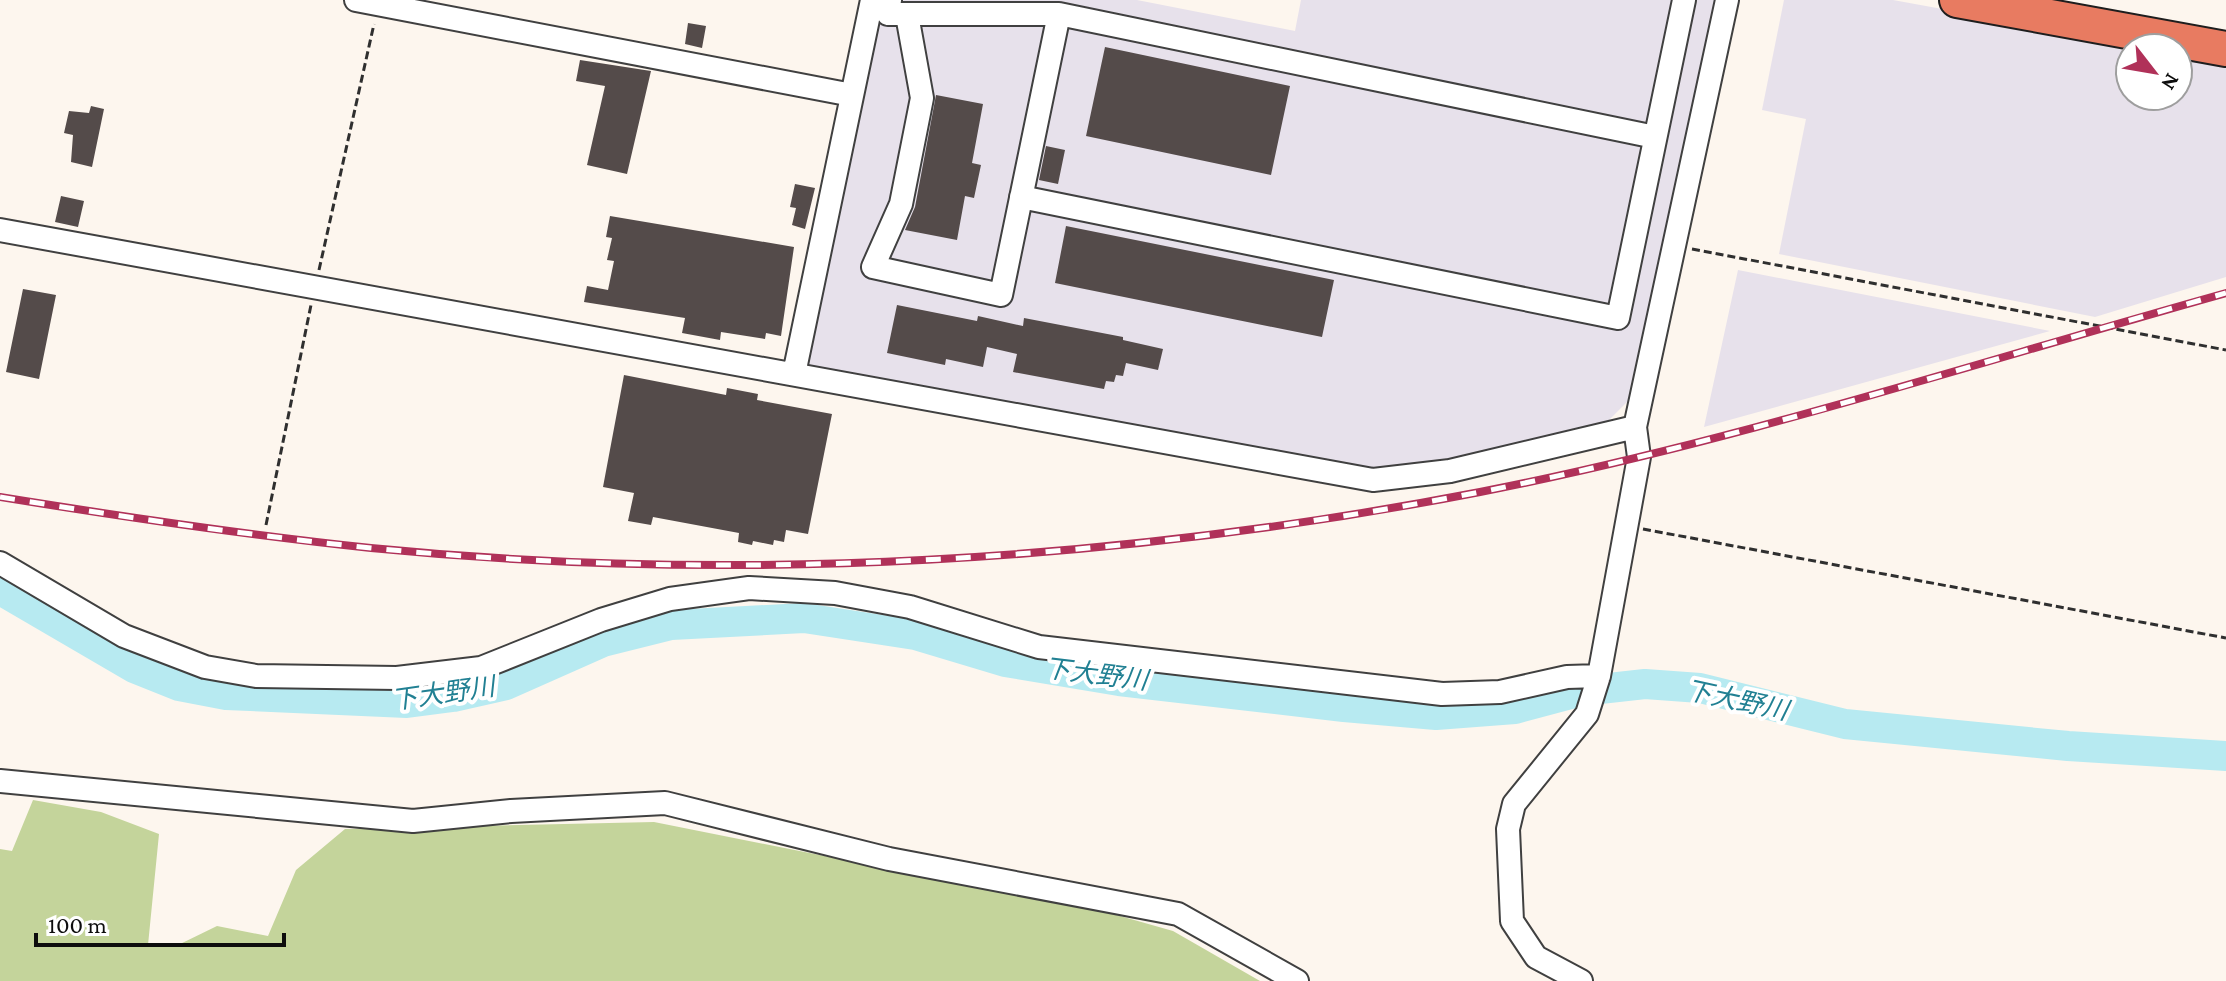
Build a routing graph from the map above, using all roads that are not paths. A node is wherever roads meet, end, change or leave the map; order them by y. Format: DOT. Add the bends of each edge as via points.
graph roads {
  1 [pos="356,0"];
  2 [pos="872,0"];
  3 [pos="1684,0"];
  4 [pos="1727,0"];
  5 [pos="1957,0"];
  6 [pos="898,7"];
  7 [pos="1059,14"];
  8 [pos="2226,49"];
  9 [pos="852,95"];
  10 [pos="1655,137"];
  11 [pos="1021,197"];
  12 [pos="0,230"];
  13 [pos="794,374"];
  14 [pos="1635,427"];
  15 [pos="0,563"];
  16 [pos="1599,676"];
  17 [pos="0,781"];
  18 [pos="1297,981"];
  19 [pos="1581,981"];
  1 -- 9 [label="street"];
  2 -- 9 [label="street"];
  3 -- 10 [label="street"];
  4 -- 14 [label="street"];
  5 -- 8 [label="highway"];
  6 -- 7 [label="street"];
  6 -- 11 [label="street" via="922,98 901,204 873,267 1001,295"];
  7 -- 10 [label="street"];
  7 -- 11 [label="street"];
  9 -- 13 [label="street"];
  10 -- 11 [label="street" via="1618,318"];
  12 -- 13 [label="street"];
  13 -- 14 [label="street" via="1373,480 1450,471"];
  14 -- 16 [label="street" via="1639,457"];
  15 -- 16 [label="street" via="124,636 175,658 256,676 397,678 481,668 670,599 749,588 835,593 910,607 1039,647 1442,694 1500,692 1567,677"];
  16 -- 19 [label="street" via="1587,714 1514,804 1508,829 1512,921 1536,957"];
  17 -- 18 [label="street" via="413,821 665,803 889,859 1178,914"];
}
